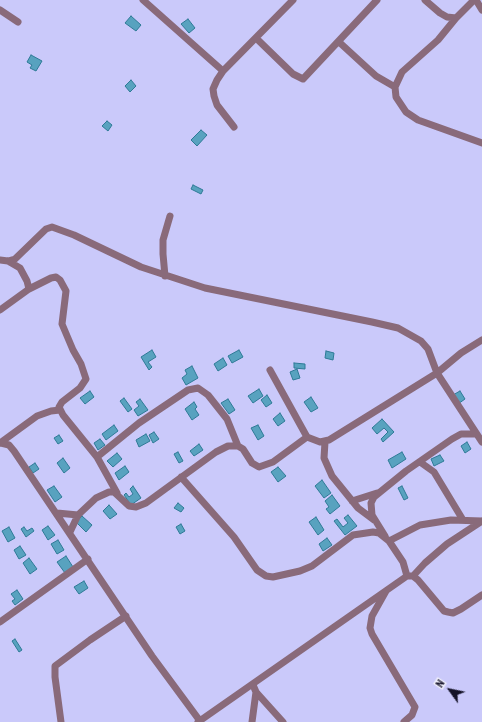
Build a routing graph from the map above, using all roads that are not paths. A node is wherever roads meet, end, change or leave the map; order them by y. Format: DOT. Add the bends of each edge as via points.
graph roads {
  1 [pos="143,0"];
  2 [pos="293,0"];
  3 [pos="377,0"];
  4 [pos="425,0"];
  5 [pos="475,0"];
  6 [pos="0,10"];
  7 [pos="482,10"];
  8 [pos="456,18"];
  9 [pos="18,22"];
  10 [pos="257,39"];
  11 [pos="339,42"];
  12 [pos="224,71"];
  13 [pos="395,87"];
  14 [pos="234,127"];
  15 [pos="482,143"];
  16 [pos="170,216"];
  17 [pos="0,260"];
  18 [pos="8,261"];
  19 [pos="165,276"];
  20 [pos="29,288"];
  21 [pos="0,310"];
  22 [pos="482,340"];
  23 [pos="270,370"];
  24 [pos="437,373"];
  25 [pos="60,410"];
  26 [pos="476,434"];
  27 [pos="307,437"];
  28 [pos="324,442"];
  29 [pos="482,442"];
  30 [pos="0,443"];
  31 [pos="238,446"];
  32 [pos="97,457"];
  33 [pos="420,462"];
  34 [pos="181,477"];
  35 [pos="379,492"];
  36 [pos="117,493"];
  37 [pos="352,500"];
  38 [pos="57,513"];
  39 [pos="78,514"];
  40 [pos="375,520"];
  41 [pos="463,520"];
  42 [pos="482,521"];
  43 [pos="70,532"];
  44 [pos="387,539"];
  45 [pos="88,559"];
  46 [pos="410,576"];
  47 [pos="387,589"];
  48 [pos="482,595"];
  49 [pos="126,616"];
  50 [pos="0,622"];
  51 [pos="253,685"];
  52 [pos="256,692"];
  53 [pos="199,721"];
  54 [pos="61,722"];
  55 [pos="252,722"];
  56 [pos="283,722"];
  57 [pos="404,722"];
  1 -- 12 [label="street"];
  2 -- 10 [label="street"];
  3 -- 11 [label="street"];
  4 -- 8 [label="street" via="440,13"];
  5 -- 7 [label="street"];
  5 -- 8 [label="street"];
  6 -- 9 [label="street"];
  8 -- 13 [label="street" via="438,40 402,72"];
  10 -- 11 [label="street" via="293,74 303,79"];
  10 -- 12 [label="street"];
  11 -- 13 [label="street" via="376,76"];
  12 -- 14 [label="street" via="213,89 214,96 217,105"];
  13 -- 15 [label="street" via="396,97 401,106 418,120"];
  16 -- 19 [label="street" via="163,240"];
  17 -- 18 [label="street"];
  18 -- 19 [label="street" via="21,255 46,229 52,227 74,235 140,268"];
  18 -- 20 [label="street" via="20,268"];
  19 -- 24 [label="street" via="205,288 398,328 421,341 428,349"];
  20 -- 21 [label="street"];
  20 -- 25 [label="street" via="56,277 66,291 62,324 86,379 80,388 60,404"];
  22 -- 24 [label="street"];
  23 -- 27 [label="street"];
  24 -- 26 [label="street"];
  24 -- 28 [label="street"];
  25 -- 30 [label="street" via="37,416"];
  25 -- 32 [label="street"];
  26 -- 29 [label="street"];
  26 -- 33 [label="street" via="461,434"];
  27 -- 28 [label="street"];
  27 -- 31 [label="street" via="273,462 259,467 252,463"];
  28 -- 37 [label="street" via="324,458 332,476"];
  30 -- 38 [label="street" via="8,445 14,451"];
  31 -- 32 [label="street" via="227,419 208,395 198,388 188,390 138,423"];
  31 -- 34 [label="street" via="228,446 216,452"];
  32 -- 36 [label="street"];
  33 -- 35 [label="street"];
  33 -- 41 [label="street" via="434,472"];
  34 -- 36 [label="street" via="146,503 136,507 129,506"];
  34 -- 44 [label="street" via="234,538 257,570 266,576 288,574 312,566 353,535 373,532"];
  35 -- 37 [label="street"];
  35 -- 40 [label="street" via="370,509"];
  36 -- 39 [label="street" via="109,492 96,498"];
  37 -- 40 [label="street"];
  38 -- 39 [label="street"];
  38 -- 43 [label="street"];
  39 -- 43 [label="street"];
  40 -- 44 [label="street"];
  41 -- 42 [label="street"];
  41 -- 44 [label="street" via="437,521 420,525"];
  42 -- 46 [label="street" via="447,544"];
  43 -- 45 [label="street"];
  44 -- 46 [label="street"];
  45 -- 49 [label="street"];
  45 -- 50 [label="street"];
  46 -- 47 [label="street"];
  46 -- 48 [label="street" via="448,612 461,609"];
  47 -- 51 [label="street"];
  47 -- 57 [label="street" via="372,616 370,628 415,707 412,715"];
  49 -- 53 [label="street"];
  49 -- 54 [label="street" via="55,666"];
  51 -- 52 [label="street"];
  51 -- 53 [label="street"];
  52 -- 55 [label="street"];
  52 -- 56 [label="street"];
}
